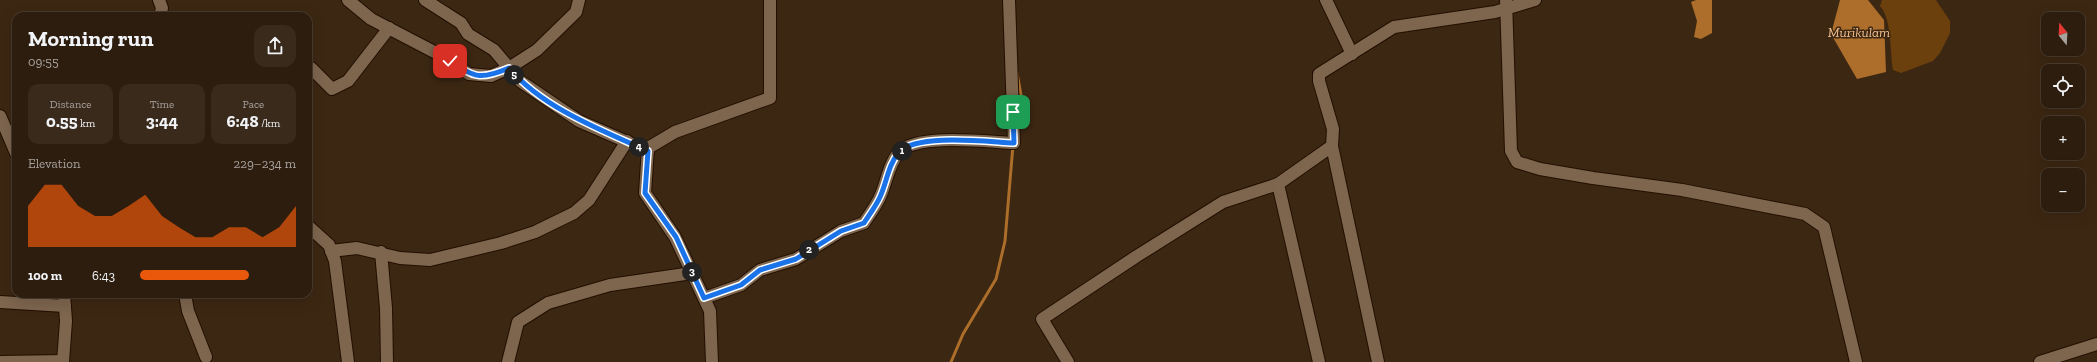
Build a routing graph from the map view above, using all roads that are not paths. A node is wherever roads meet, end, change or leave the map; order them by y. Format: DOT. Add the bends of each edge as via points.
graph roads {
  1 [pos="159,0"];
  2 [pos="348,0"];
  3 [pos="425,0"];
  4 [pos="579,0"];
  5 [pos="770,0"];
  6 [pos="1009,0"];
  7 [pos="1326,0"];
  8 [pos="1535,0"];
  9 [pos="1505,4"];
  10 [pos="161,12"];
  11 [pos="389,28"];
  12 [pos="1352,54"];
  13 [pos="509,68"];
  14 [pos="312,69"];
  15 [pos="0,116"];
  16 [pos="627,141"];
  17 [pos="12,144"];
  18 [pos="1332,146"];
  19 [pos="648,151"];
  20 [pos="1278,184"];
  21 [pos="312,229"];
  22 [pos="331,251"];
  23 [pos="381,252"];
  24 [pos="692,273"];
  25 [pos="186,298"];
  26 [pos="704,298"];
  27 [pos="64,300"];
  28 [pos="0,302"];
  29 [pos="2097,344"];
  30 [pos="206,357"];
  31 [pos="1,362"];
  32 [pos="63,362"];
  33 [pos="348,362"];
  34 [pos="387,362"];
  35 [pos="508,362"];
  36 [pos="712,362"];
  37 [pos="1068,362"];
  38 [pos="1319,362"];
  39 [pos="1378,362"];
  40 [pos="1856,362"];
  41 [pos="2040,362"];
  1 -- 10 [label="street"];
  2 -- 11 [label="street"];
  3 -- 13 [label="street" via="461,23 468,34 494,50"];
  4 -- 13 [label="street" via="576,12 537,50"];
  5 -- 19 [label="street" via="770,98 675,132 648,148"];
  6 -- 26 [label="street" via="1014,143 931,141 900,151 890,168 880,198 864,223 841,231 796,259 760,270 741,285"];
  7 -- 12 [label="street"];
  8 -- 9 [label="street"];
  9 -- 12 [label="street" via="1495,12 1394,27"];
  9 -- 40 [label="street" via="1511,151 1518,162 1540,169 1682,190 1805,214 1824,227"];
  11 -- 13 [label="street" via="442,56 469,74 491,76"];
  11 -- 14 [label="street" via="348,81 332,88"];
  12 -- 18 [label="street" via="1319,74 1318,81 1333,129"];
  13 -- 16 [label="street" via="520,81 579,121"];
  15 -- 17 [label="street"];
  16 -- 19 [label="street"];
  16 -- 23 [label="street" via="589,200 574,213 536,232 430,260 400,258"];
  18 -- 20 [label="street"];
  18 -- 39 [label="street"];
  19 -- 24 [label="street" via="645,193 676,237"];
  20 -- 37 [label="street" via="1223,202 1042,319"];
  20 -- 38 [label="street"];
  21 -- 22 [label="street" via="321,236"];
  22 -- 23 [label="street" via="357,248"];
  22 -- 33 [label="street" via="335,261"];
  23 -- 34 [label="street"];
  24 -- 26 [label="street"];
  24 -- 35 [label="street" via="610,285 548,303 518,322"];
  25 -- 30 [label="street" via="188,311"];
  26 -- 36 [label="street" via="710,311"];
  27 -- 28 [label="street"];
  27 -- 32 [label="street" via="66,321"];
  29 -- 41 [label="street"];
  31 -- 32 [label="street"];
}
